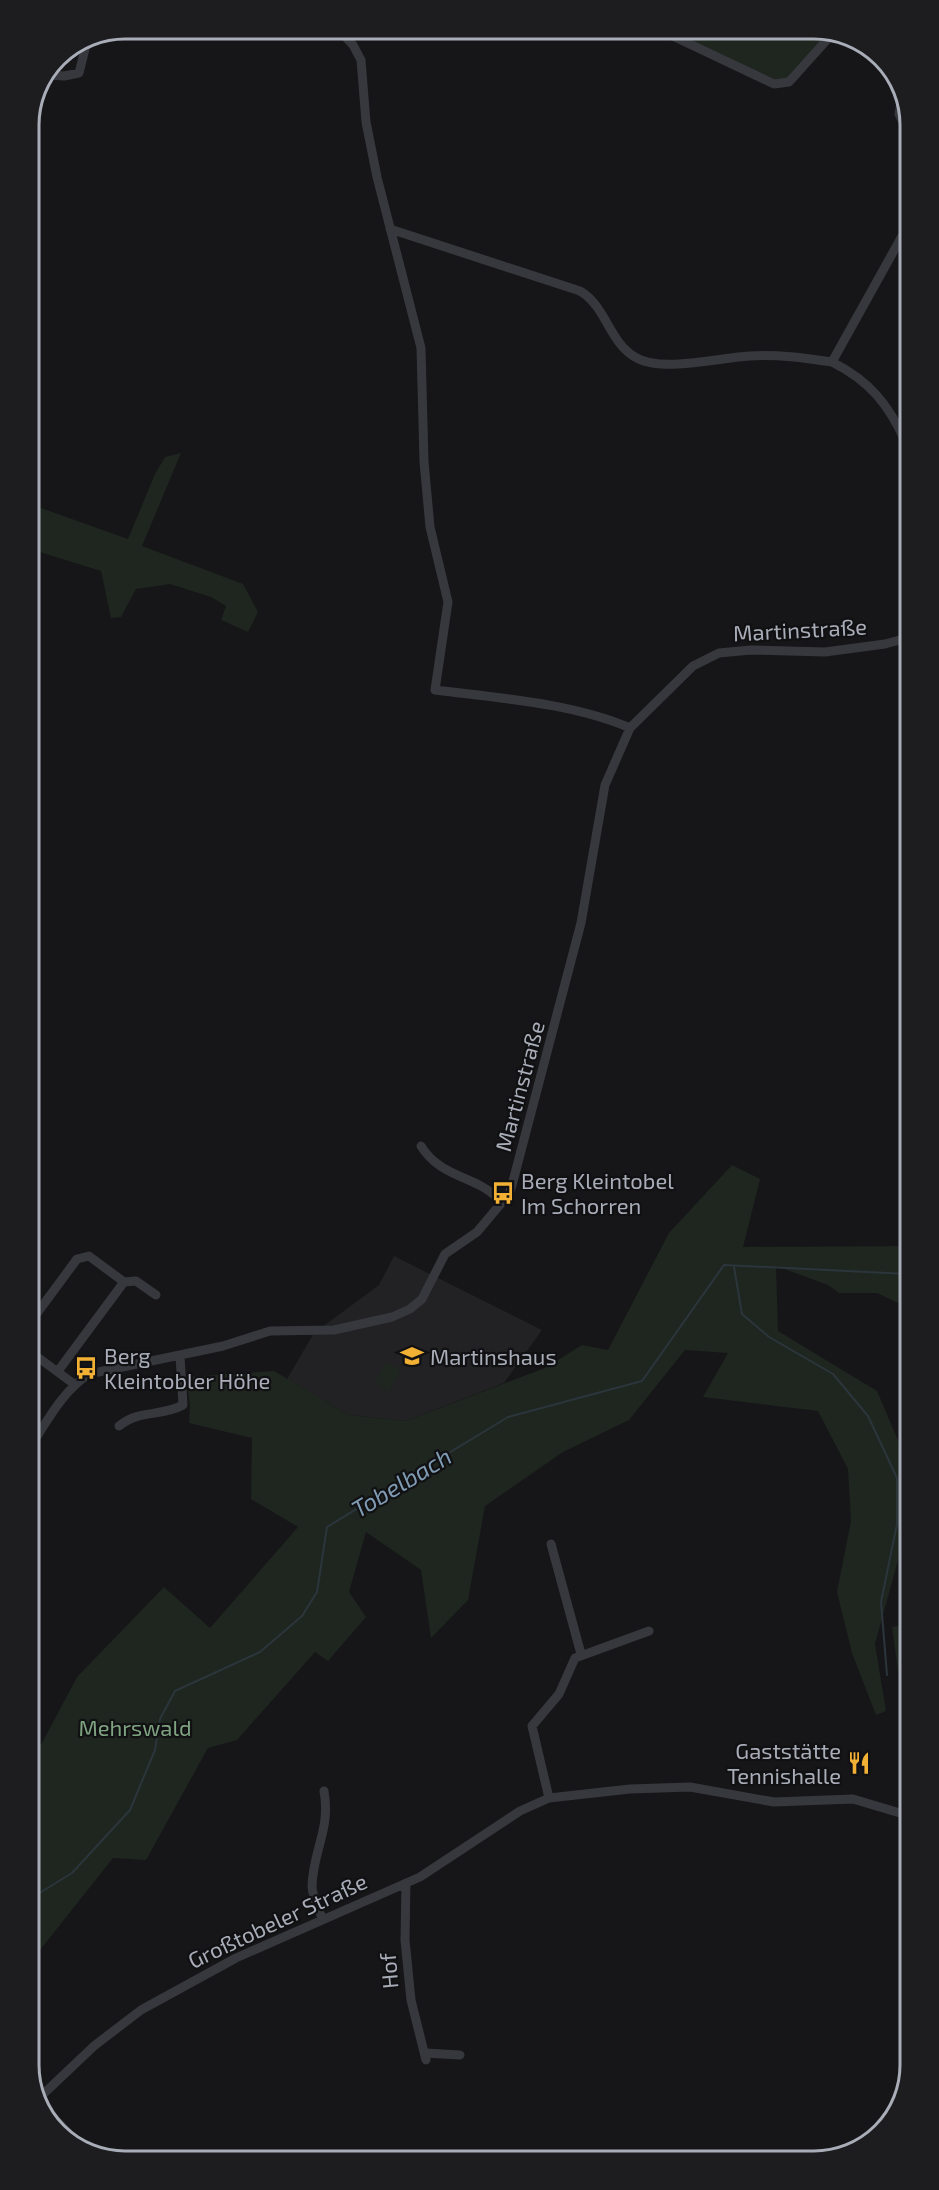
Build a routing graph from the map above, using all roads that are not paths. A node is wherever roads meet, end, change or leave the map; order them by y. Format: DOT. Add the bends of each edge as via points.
graph roads {
  1 [pos="348,39"];
  2 [pos="679,39"];
  3 [pos="827,40"];
  4 [pos="85,50"];
  5 [pos="55,75"];
  6 [pos="390,229"];
  7 [pos="900,240"];
  8 [pos="832,362"];
  9 [pos="900,432"];
  10 [pos="900,640"];
  11 [pos="630,728"];
  12 [pos="422,1146"];
  13 [pos="503,1202"];
  14 [pos="124,1282"];
  15 [pos="156,1295"];
  16 [pos="39,1311"];
  17 [pos="180,1356"];
  18 [pos="39,1358"];
  19 [pos="58,1371"];
  20 [pos="74,1384"];
  21 [pos="119,1426"];
  22 [pos="39,1434"];
  23 [pos="551,1544"];
  24 [pos="649,1631"];
  25 [pos="581,1654"];
  26 [pos="324,1791"];
  27 [pos="549,1798"];
  28 [pos="900,1813"];
  29 [pos="406,1883"];
  30 [pos="322,1918"];
  31 [pos="460,2055"];
  32 [pos="44,2094"];
  1 -- 6 [label="street" via="361,60 366,122"];
  2 -- 3 [label="street" via="774,84 789,82"];
  4 -- 5 [label="street" via="79,73"];
  6 -- 8 [label="street" via="580,291 593,298 621,345 650,364 750,356"];
  6 -- 11 [label="street" via="421,348 430,527 448,602 435,690 609,718"];
  7 -- 8 [label="street"];
  8 -- 9 [label="street" via="860,377 879,395"];
  10 -- 11 [label="street, Martinstraße" via="825,652 719,653 693,666"];
  11 -- 13 [label="street, Martinstraße" via="605,785 568,980 512,1185"];
  12 -- 13 [label="street" via="433,1161 450,1173 482,1186"];
  13 -- 17 [label="street, Martinstraße" via="473,1235 445,1254 422,1299 410,1309 365,1325 334,1330 270,1331"];
  14 -- 15 [label="street" via="136,1281"];
  14 -- 16 [label="street" via="84,1256 77,1259"];
  14 -- 19 [label="street"];
  17 -- 20 [label="street, Martinstraße" via="104,1369"];
  17 -- 21 [label="street" via="183,1405 132,1416"];
  18 -- 19 [label="street"];
  19 -- 20 [label="street"];
  20 -- 22 [label="street, Martinstraße"];
  23 -- 25 [label="street"];
  24 -- 25 [label="street" via="603,1650"];
  25 -- 27 [label="street" via="570,1666 559,1694 532,1726"];
  26 -- 30 [label="street" via="326,1824 312,1886"];
  27 -- 28 [label="street, Großtobeler Straße" via="690,1787 774,1802 853,1799"];
  27 -- 29 [label="street, Großtobeler Straße" via="520,1811"];
  29 -- 30 [label="street, Großtobeler Straße"];
  29 -- 31 [label="street, Hof" via="405,1940 411,2000 425,2056"];
  30 -- 32 [label="street, Großtobeler Straße" via="236,1958 141,2010 94,2046"];
}
